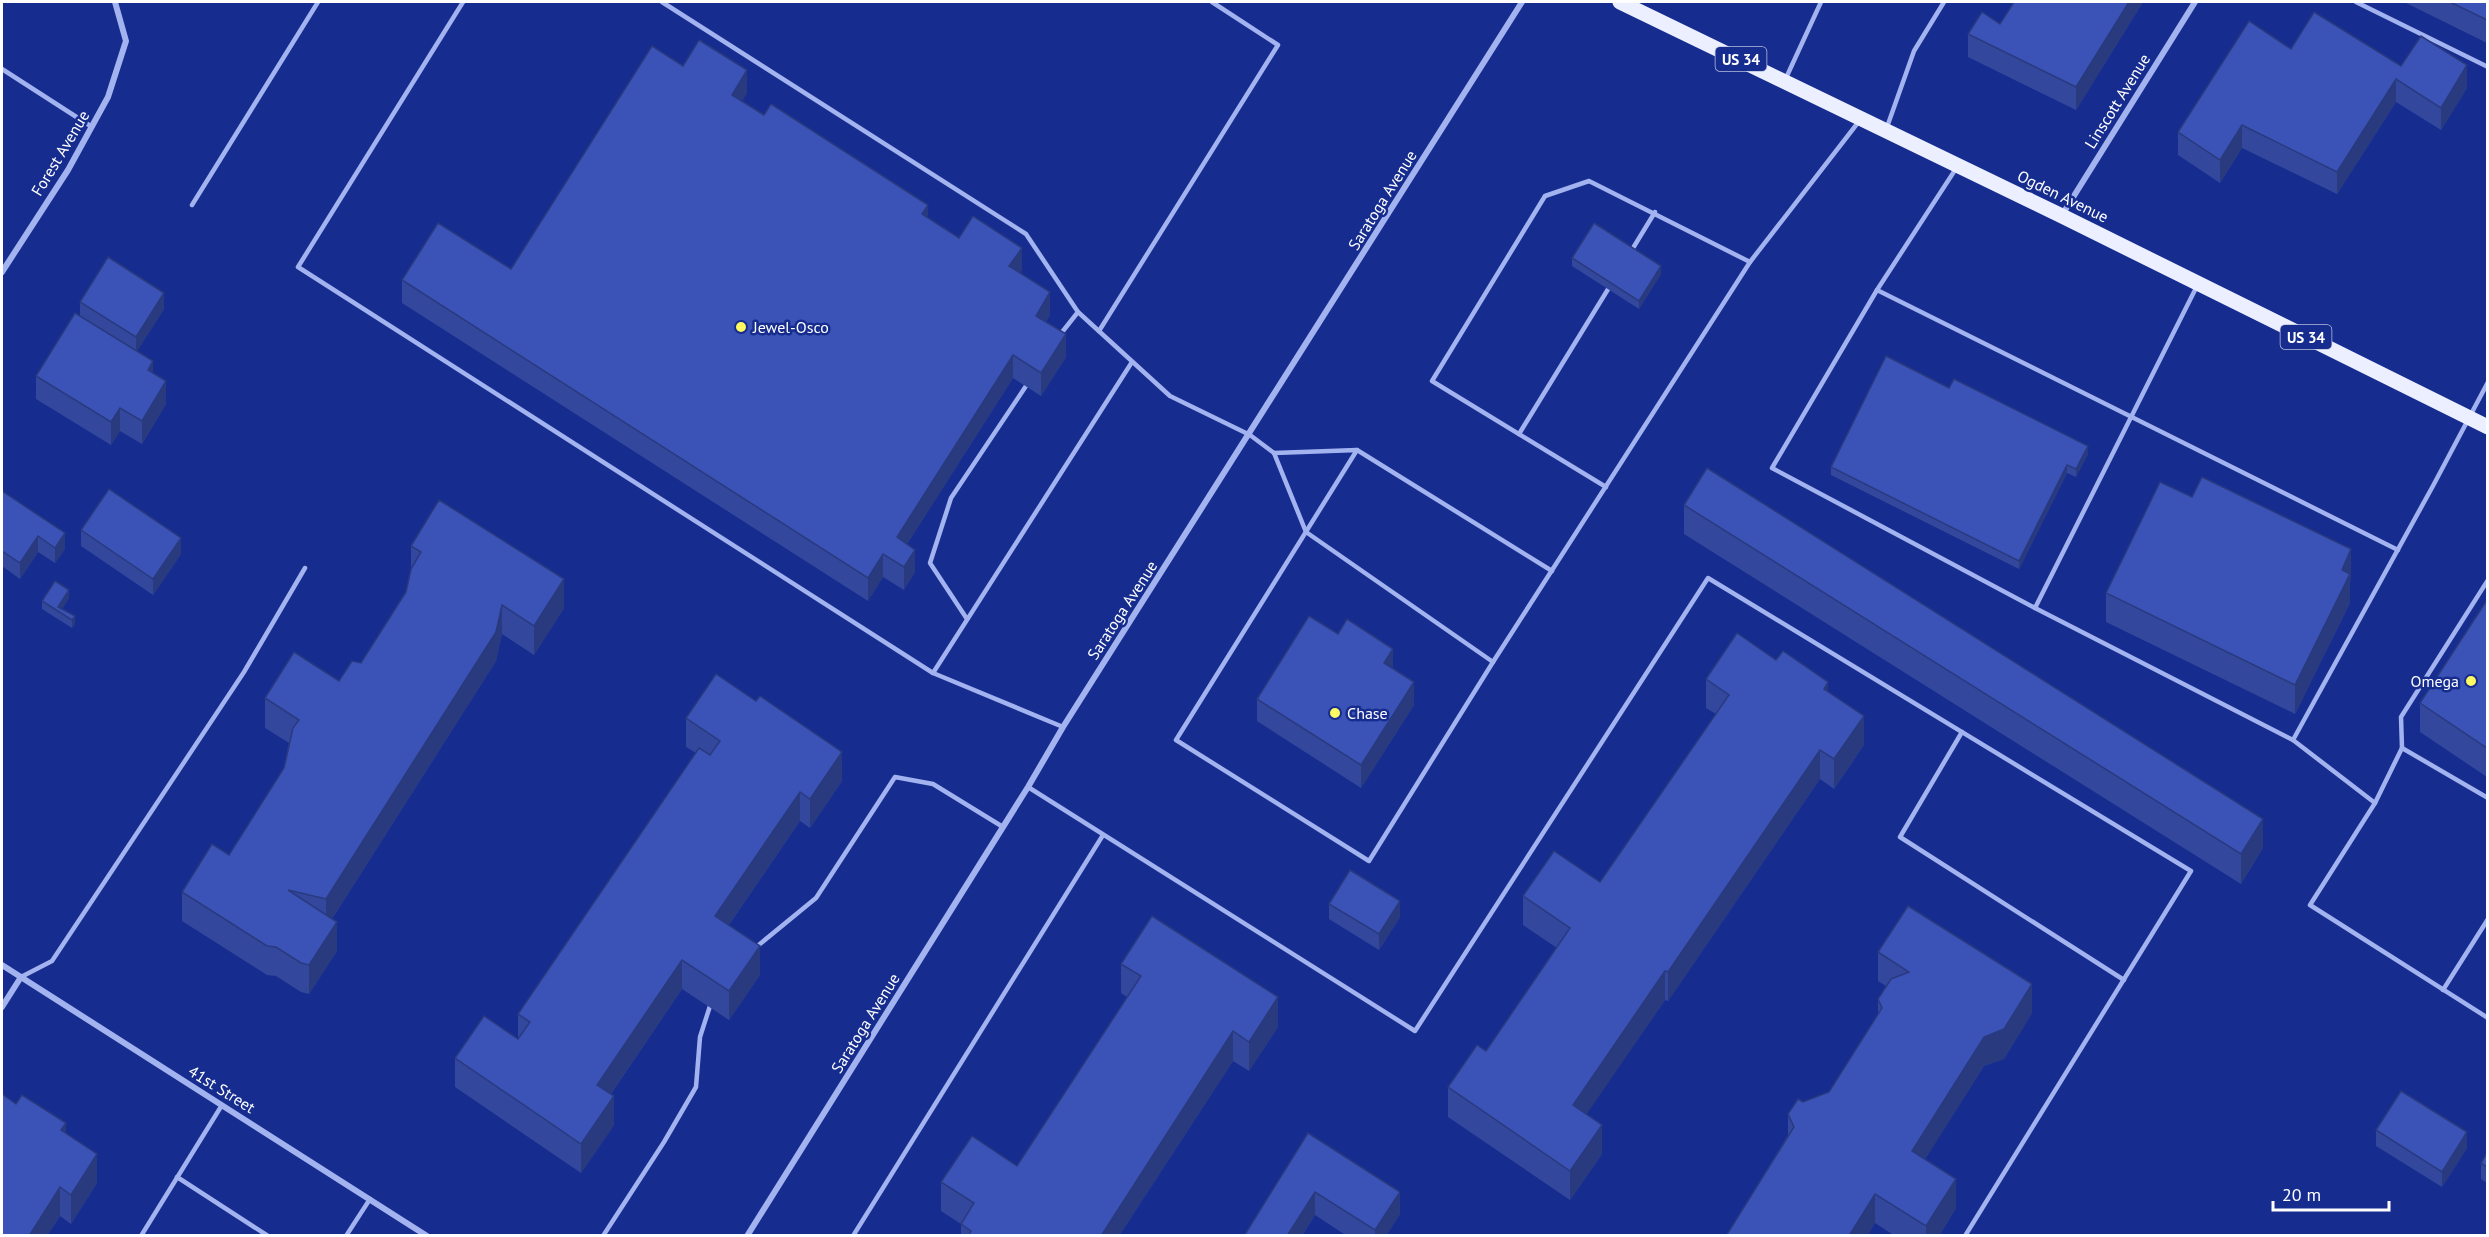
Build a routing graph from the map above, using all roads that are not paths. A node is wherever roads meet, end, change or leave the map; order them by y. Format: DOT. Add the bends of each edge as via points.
graph roads {
  1 [pos="115,2"];
  2 [pos="318,2"];
  3 [pos="463,2"];
  4 [pos="662,2"];
  5 [pos="1212,2"];
  6 [pos="1522,2"];
  7 [pos="1620,2"];
  8 [pos="1821,2"];
  9 [pos="1944,2"];
  10 [pos="2196,2"];
  11 [pos="2356,2"];
  12 [pos="2487,67"];
  13 [pos="2,69"];
  14 [pos="1785,80"];
  15 [pos="1862,117"];
  16 [pos="92,127"];
  17 [pos="1886,130"];
  18 [pos="1958,165"];
  19 [pos="192,205"];
  20 [pos="1654,212"];
  21 [pos="2062,216"];
  22 [pos="1750,262"];
  23 [pos="1624,263"];
  24 [pos="2,272"];
  25 [pos="1611,283"];
  26 [pos="2199,283"];
  27 [pos="1877,290"];
  28 [pos="1078,312"];
  29 [pos="1099,331"];
  30 [pos="1057,339"];
  31 [pos="1132,362"];
  32 [pos="2487,382"];
  33 [pos="1026,386"];
  34 [pos="2130,418"];
  35 [pos="2470,418"];
  36 [pos="2487,427"];
  37 [pos="1519,434"];
  38 [pos="1250,435"];
  39 [pos="1357,450"];
  40 [pos="1274,453"];
  41 [pos="1606,487"];
  42 [pos="1306,532"];
  43 [pos="2397,550"];
  44 [pos="305,568"];
  45 [pos="1552,571"];
  46 [pos="2487,580"];
  47 [pos="2035,608"];
  48 [pos="967,620"];
  49 [pos="1493,662"];
  50 [pos="933,673"];
  51 [pos="1063,728"];
  52 [pos="1962,732"];
  53 [pos="2293,740"];
  54 [pos="2402,748"];
  55 [pos="1028,787"];
  56 [pos="2487,798"];
  57 [pos="2375,803"];
  58 [pos="1003,827"];
  59 [pos="1103,835"];
  60 [pos="2487,919"];
  61 [pos="752,950"];
  62 [pos="2,965"];
  63 [pos="21,977"];
  64 [pos="2124,980"];
  65 [pos="2443,990"];
  66 [pos="710,1006"];
  67 [pos="2,1007"];
  68 [pos="2487,1018"];
  69 [pos="222,1105"];
  70 [pos="177,1177"];
  71 [pos="370,1199"];
  72 [pos="141,1236"];
  73 [pos="268,1236"];
  74 [pos="346,1236"];
  75 [pos="428,1236"];
  76 [pos="603,1236"];
  77 [pos="747,1236"];
  78 [pos="853,1236"];
  79 [pos="1965,1236"];
  1 -- 16 [label="street, Forest Avenue" via="126,41 108,97"];
  2 -- 19 [label="lane"];
  3 -- 50 [label="lane" via="298,267"];
  4 -- 28 [label="lane" via="1026,234"];
  5 -- 29 [label="lane" via="1278,45"];
  6 -- 38 [label="street, Saratoga Avenue"];
  7 -- 14 [label="main road, Ogden Avenue / US 34"];
  8 -- 14 [label="lane"];
  9 -- 17 [label="lane" via="1914,51"];
  10 -- 21 [label="street, Linscott Avenue"];
  11 -- 12 [label="lane"];
  13 -- 16 [label="lane"];
  14 -- 15 [label="main road, Ogden Avenue / US 34"];
  15 -- 17 [label="main road, Ogden Avenue / US 34"];
  15 -- 22 [label="lane"];
  16 -- 24 [label="street, Forest Avenue"];
  17 -- 18 [label="main road, Ogden Avenue / US 34"];
  18 -- 21 [label="main road, Ogden Avenue / US 34"];
  18 -- 27 [label="lane"];
  20 -- 22 [label="lane"];
  20 -- 23 [label="lane"];
  20 -- 37 [label="lane" via="1589,181 1545,196 1485,293 1432,381"];
  21 -- 26 [label="main road, Ogden Avenue / US 34"];
  22 -- 41 [label="lane"];
  25 -- 37 [label="lane"];
  26 -- 34 [label="lane"];
  26 -- 35 [label="main road, Ogden Avenue / US 34"];
  27 -- 34 [label="lane"];
  27 -- 47 [label="lane" via="1772,468"];
  28 -- 29 [label="lane"];
  28 -- 30 [label="lane"];
  29 -- 31 [label="lane"];
  31 -- 38 [label="lane" via="1170,396"];
  31 -- 48 [label="lane"];
  32 -- 35 [label="lane"];
  33 -- 48 [label="lane" via="951,498 930,563"];
  34 -- 43 [label="lane"];
  34 -- 47 [label="lane"];
  35 -- 36 [label="main road, Ogden Avenue / US 34"];
  35 -- 43 [label="lane"];
  37 -- 41 [label="lane"];
  38 -- 40 [label="lane"];
  38 -- 51 [label="street, Saratoga Avenue"];
  39 -- 40 [label="lane"];
  39 -- 42 [label="lane"];
  39 -- 45 [label="lane"];
  40 -- 42 [label="lane"];
  41 -- 45 [label="lane"];
  42 -- 49 [label="lane"];
  42 -- 49 [label="lane" via="1176,740 1369,861"];
  43 -- 53 [label="lane"];
  44 -- 63 [label="lane" via="244,672 52,961"];
  45 -- 49 [label="lane"];
  46 -- 54 [label="lane" via="2401,717"];
  47 -- 53 [label="lane"];
  48 -- 50 [label="lane"];
  50 -- 51 [label="lane"];
  51 -- 55 [label="street, Saratoga Avenue"];
  52 -- 59 [label="lane" via="1708,578 1416,1031"];
  52 -- 64 [label="lane" via="1900,837"];
  52 -- 64 [label="lane" via="2192,871"];
  53 -- 57 [label="lane"];
  54 -- 56 [label="lane"];
  54 -- 57 [label="lane"];
  55 -- 58 [label="street, Saratoga Avenue"];
  55 -- 59 [label="lane"];
  57 -- 65 [label="lane" via="2310,905"];
  58 -- 61 [label="lane" via="933,784 894,777 816,898"];
  58 -- 77 [label="street, Saratoga Avenue"];
  59 -- 78 [label="lane"];
  60 -- 65 [label="lane"];
  62 -- 63 [label="street, 41st Street"];
  63 -- 67 [label="street"];
  63 -- 69 [label="street, 41st Street"];
  64 -- 79 [label="lane"];
  65 -- 68 [label="lane"];
  66 -- 76 [label="lane" via="700,1037 696,1087"];
  69 -- 70 [label="lane"];
  69 -- 71 [label="street, 41st Street"];
  70 -- 72 [label="lane"];
  70 -- 73 [label="lane"];
  71 -- 74 [label="lane"];
  71 -- 75 [label="street, 41st Street"];
}
